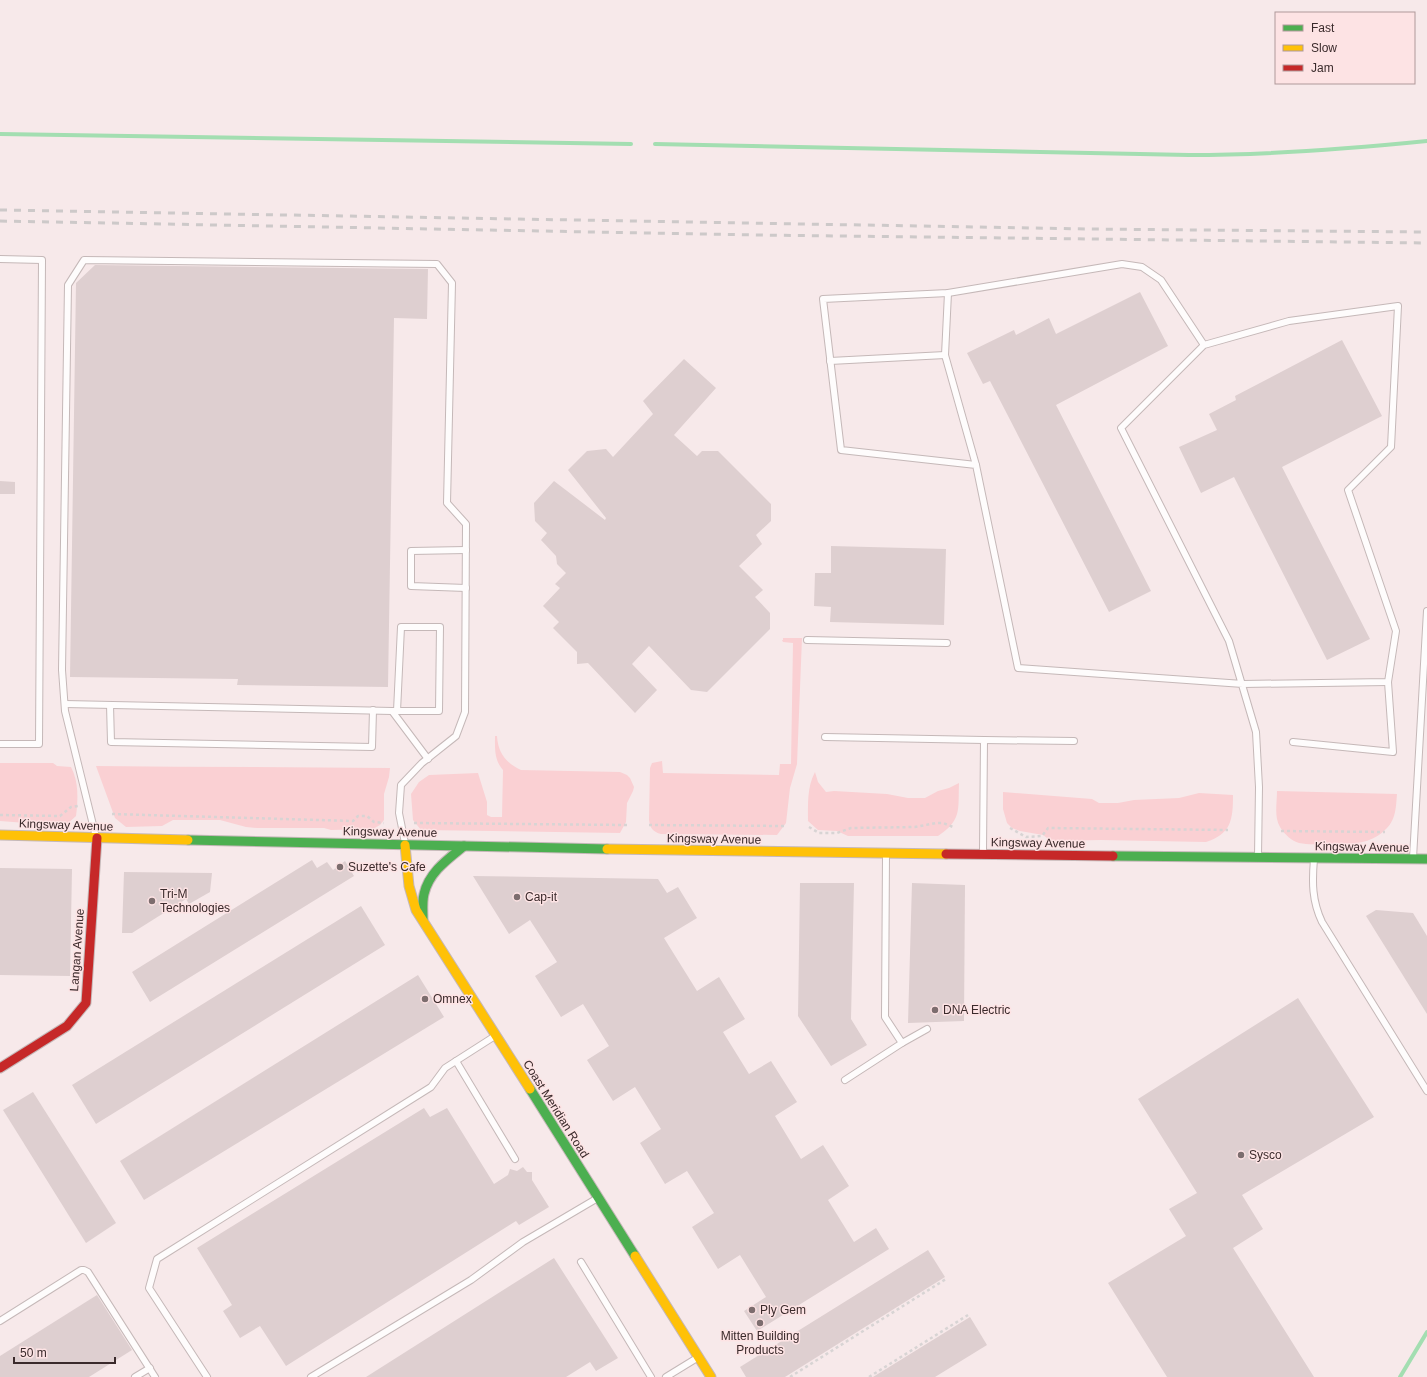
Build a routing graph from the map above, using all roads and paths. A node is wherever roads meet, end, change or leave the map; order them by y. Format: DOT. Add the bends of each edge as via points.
graph roads {
  1 [pos="0,259"];
  2 [pos="948,293"];
  3 [pos="1204,345"];
  4 [pos="946,355"];
  5 [pos="830,361"];
  6 [pos="976,465"];
  7 [pos="466,550"];
  8 [pos="466,588"];
  9 [pos="1427,611"];
  10 [pos="807,640"];
  11 [pos="947,643"];
  12 [pos="1388,682"];
  13 [pos="1243,684"];
  14 [pos="65,704"];
  15 [pos="110,704"];
  16 [pos="373,710"];
  17 [pos="395,711"];
  18 [pos="1424,721"];
  19 [pos="825,737"];
  20 [pos="984,740"];
  21 [pos="1074,742"];
  22 [pos="1293,742"];
  23 [pos="0,744"];
  24 [pos="428,759"];
  25 [pos="78,806"];
  26 [pos="112,814"];
  27 [pos="0,815"];
  28 [pos="384,823"];
  29 [pos="414,823"];
  30 [pos="627,825"];
  31 [pos="649,825"];
  32 [pos="786,826"];
  33 [pos="809,827"];
  34 [pos="953,827"];
  35 [pos="1010,828"];
  36 [pos="1228,830"];
  37 [pos="1281,831"];
  38 [pos="1385,832"];
  39 [pos="0,835"];
  40 [pos="97,838"];
  41 [pos="405,845"];
  42 [pos="464,846"];
  43 [pos="886,853"];
  44 [pos="982,854"];
  45 [pos="1258,857"];
  46 [pos="1314,858"];
  47 [pos="1427,859"];
  48 [pos="1413,860"];
  49 [pos="423,923"];
  50 [pos="927,1029"];
  51 [pos="496,1036"];
  52 [pos="902,1043"];
  53 [pos="456,1061"];
  54 [pos="0,1068"];
  55 [pos="845,1080"];
  56 [pos="1427,1091"];
  57 [pos="516,1159"];
  58 [pos="598,1198"];
  59 [pos="580,1262"];
  60 [pos="946,1279"];
  61 [pos="968,1315"];
  62 [pos="0,1321"];
  63 [pos="699,1357"];
  64 [pos="150,1368"];
  65 [pos="135,1377"];
  66 [pos="155,1377"];
  67 [pos="207,1377"];
  68 [pos="311,1377"];
  69 [pos="651,1377"];
  70 [pos="666,1377"];
  71 [pos="711,1377"];
  72 [pos="790,1377"];
  73 [pos="869,1377"];
  1 -- 23 [label="lane" via="42,260 40,744"];
  2 -- 3 [label="lane" via="1122,264 1142,267 1161,280"];
  2 -- 4 [label="lane"];
  2 -- 5 [label="lane" via="823,299"];
  3 -- 12 [label="lane" via="1289,321 1398,306 1391,447 1348,490 1396,631"];
  3 -- 13 [label="lane" via="1121,428 1229,641"];
  4 -- 5 [label="lane"];
  4 -- 6 [label="lane"];
  5 -- 6 [label="lane" via="841,450"];
  6 -- 13 [label="lane" via="1018,668"];
  7 -- 8 [label="lane"];
  7 -- 8 [label="lane" via="411,551 411,586"];
  7 -- 14 [label="lane" via="466,524 447,503 452,283 437,264 84,260 68,285 62,670"];
  8 -- 24 [label="lane" via="465,712 456,736"];
  9 -- 18 [label="lane"];
  10 -- 11 [label="lane"];
  12 -- 13 [label="lane"];
  12 -- 22 [label="lane" via="1393,752"];
  13 -- 45 [label="lane" via="1256,732 1259,787"];
  14 -- 15 [label="lane"];
  14 -- 40 [label="lane"];
  15 -- 16 [label="lane"];
  15 -- 16 [label="lane" via="111,742 372,747"];
  16 -- 17 [label="lane"];
  17 -- 17 [label="lane" via="439,710 440,627 401,627"];
  17 -- 24 [label="lane"];
  18 -- 48 [label="lane"];
  19 -- 20 [label="lane"];
  20 -- 21 [label="lane"];
  20 -- 44 [label="lane"];
  24 -- 41 [label="lane" via="401,785 399,813"];
  25 -- 27 [label="path" via="71,807 60,816"];
  26 -- 28 [label="path" via="353,821 358,816 367,816 374,822"];
  29 -- 30 [label="path"];
  31 -- 32 [label="path"];
  33 -- 34 [label="path" via="819,833 837,834 851,828 915,827 936,823"];
  35 -- 36 [label="path" via="1026,837 1042,836 1048,828"];
  37 -- 38 [label="path"];
  39 -- 40 [label="main road, Kingsway Avenue"];
  40 -- 41 [label="main road, Kingsway Avenue"];
  40 -- 54 [label="main road, Langan Avenue" via="86,1003 67,1026"];
  41 -- 42 [label="main road, Kingsway Avenue"];
  41 -- 49 [label="main road, Coast Meridian Road" via="411,895"];
  42 -- 43 [label="main road, Kingsway Avenue"];
  42 -- 49 [label="main road" via="446,860 431,877 423,895"];
  43 -- 44 [label="main road, Kingsway Avenue"];
  43 -- 52 [label="lane" via="885,1017"];
  44 -- 45 [label="main road, Kingsway Avenue"];
  45 -- 46 [label="main road, Kingsway Avenue"];
  46 -- 48 [label="main road, Kingsway Avenue"];
  46 -- 56 [label="lane" via="1313,897 1319,917"];
  47 -- 48 [label="main road, Kingsway Avenue"];
  49 -- 51 [label="main road, Coast Meridian Road"];
  50 -- 52 [label="lane"];
  51 -- 53 [label="lane"];
  51 -- 58 [label="main road, Coast Meridian Road"];
  52 -- 55 [label="lane"];
  53 -- 57 [label="lane"];
  53 -- 67 [label="lane" via="445,1068 431,1087 157,1259 149,1288"];
  58 -- 63 [label="main road, Coast Meridian Road"];
  58 -- 68 [label="lane" via="523,1242 471,1280"];
  59 -- 69 [label="lane"];
  60 -- 72 [label="path"];
  61 -- 73 [label="path"];
  62 -- 64 [label="lane" via="80,1270 84,1270 88,1272"];
  63 -- 70 [label="lane"];
  63 -- 71 [label="main road, Coast Meridian Road"];
  64 -- 65 [label="lane"];
  64 -- 66 [label="lane"];
}
